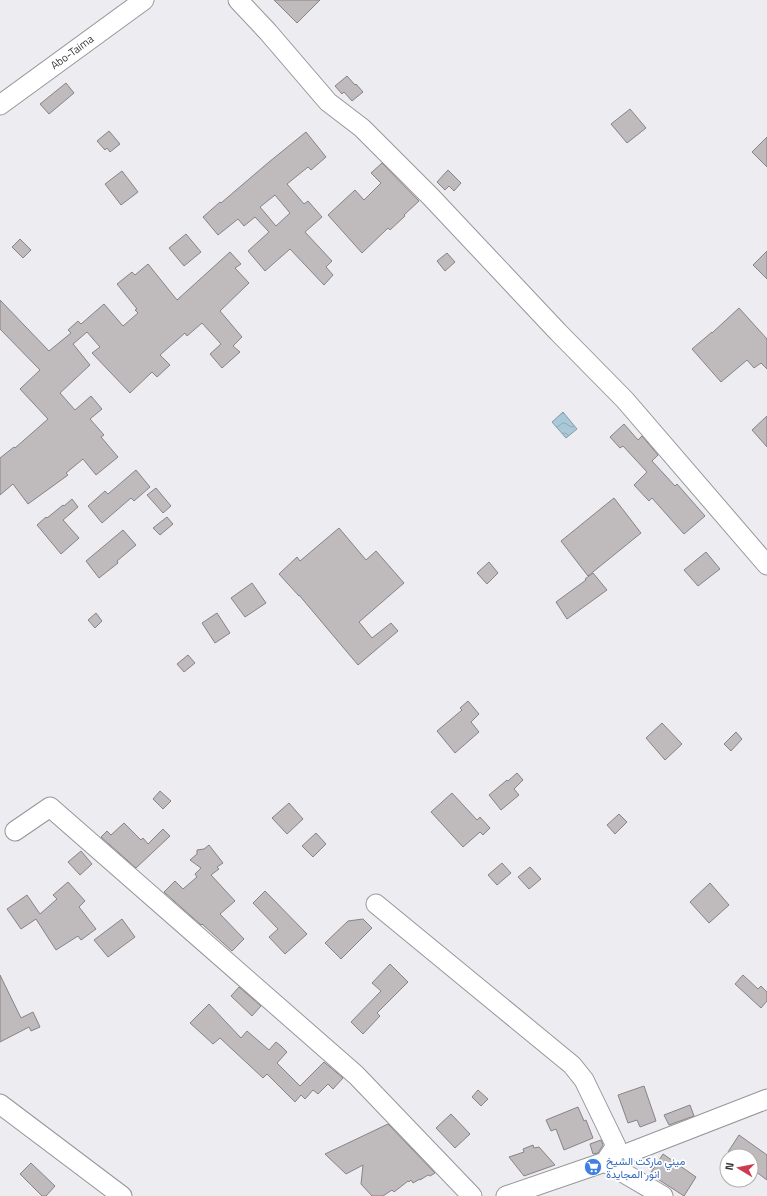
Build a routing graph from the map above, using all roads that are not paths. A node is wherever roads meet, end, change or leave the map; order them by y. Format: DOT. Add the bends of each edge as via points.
graph roads {
  1 [pos="144,0"];
  2 [pos="238,0"];
  3 [pos="0,104"];
  4 [pos="767,564"];
  5 [pos="15,831"];
  6 [pos="376,904"];
  7 [pos="767,1099"];
  8 [pos="0,1104"];
  9 [pos="605,1162"];
  10 [pos="122,1196"];
  11 [pos="472,1196"];
  12 [pos="506,1196"];
  13 [pos="663,1196"];
  1 -- 3 [label="street, Abo-Taima"];
  2 -- 4 [label="street" via="328,102 362,128 626,400"];
  5 -- 11 [label="street" via="50,807 356,1075"];
  6 -- 9 [label="street" via="572,1065 584,1080 616,1146"];
  7 -- 9 [label="street"];
  8 -- 10 [label="street"];
  9 -- 12 [label="street"];
  9 -- 13 [label="street"];
}
